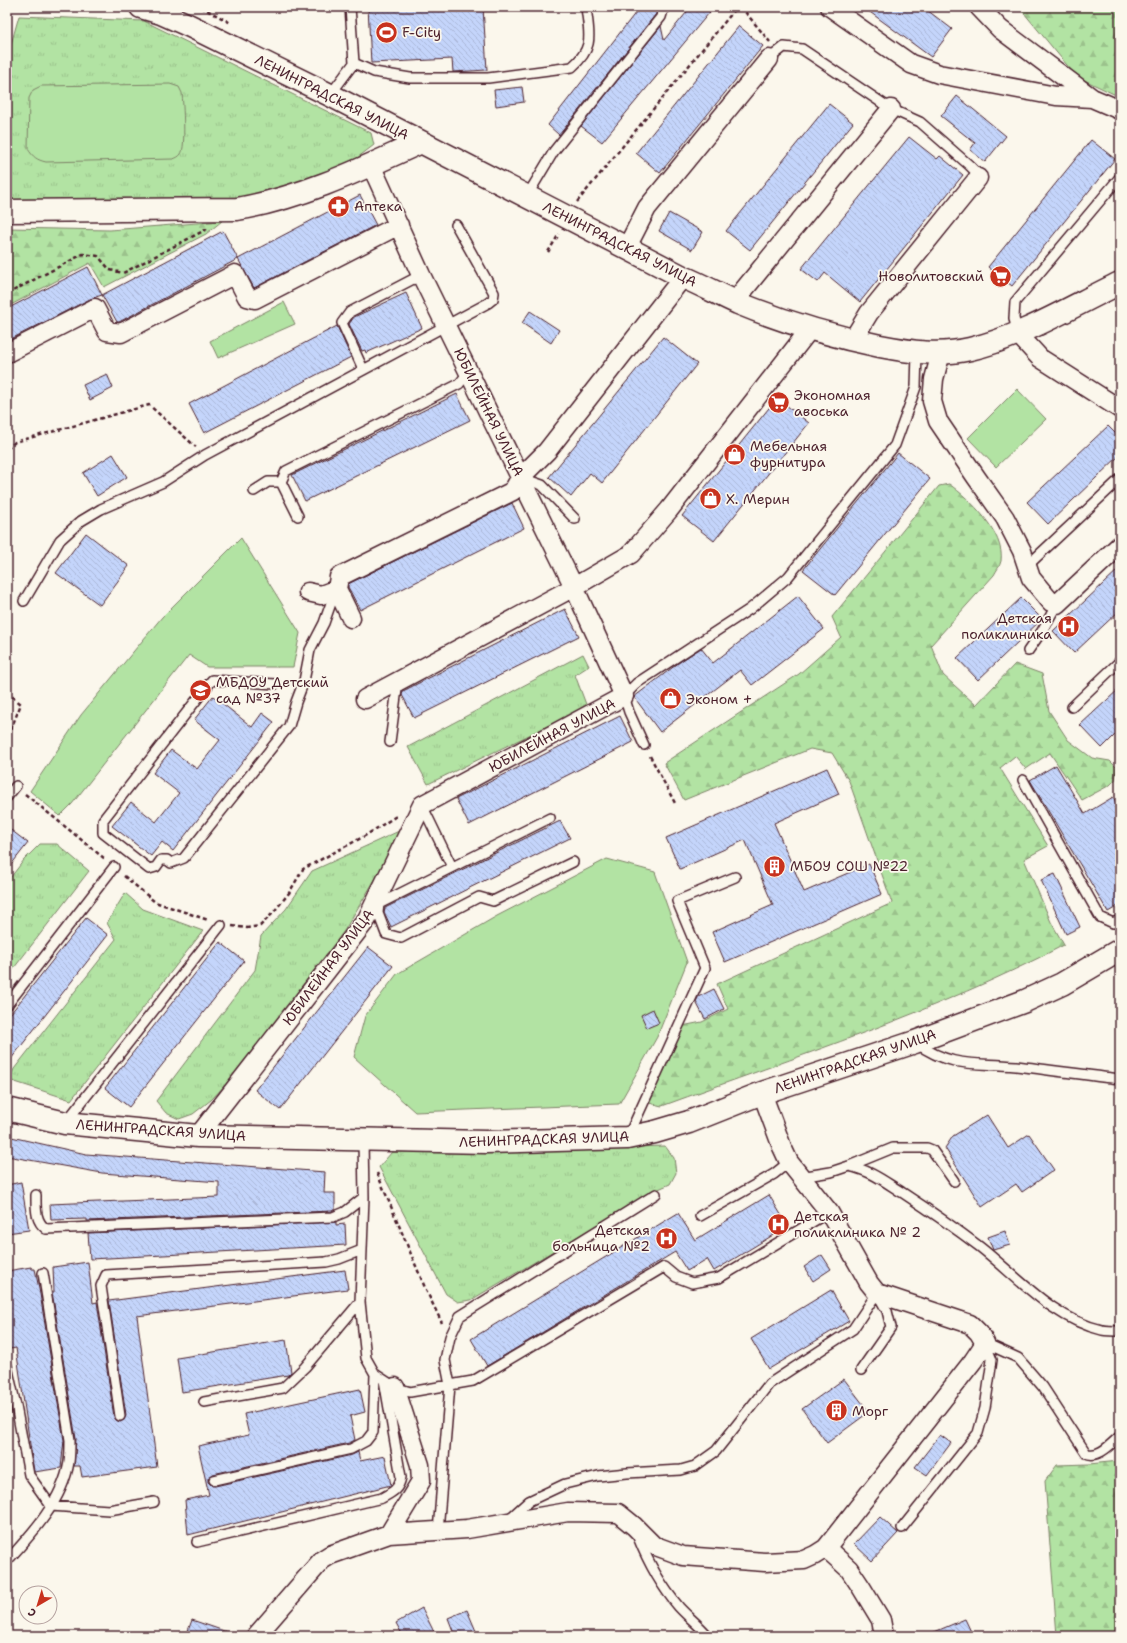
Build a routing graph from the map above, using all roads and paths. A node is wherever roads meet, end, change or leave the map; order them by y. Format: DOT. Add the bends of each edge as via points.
graph roads {
  1 [pos="350,7"];
  2 [pos="586,7"];
  3 [pos="664,7"];
  4 [pos="737,7"];
  5 [pos="741,7"];
  6 [pos="830,7"];
  7 [pos="979,7"];
  8 [pos="155,9"];
  9 [pos="773,55"];
  10 [pos="354,63"];
  11 [pos="330,95"];
  12 [pos="1092,98"];
  13 [pos="891,109"];
  14 [pos="1120,110"];
  15 [pos="421,142"];
  16 [pos="371,166"];
  17 [pos="1120,177"];
  18 [pos="978,178"];
  19 [pos="527,196"];
  20 [pos="574,205"];
  21 [pos="7,211"];
  22 [pos="399,225"];
  23 [pos="456,225"];
  24 [pos="209,228"];
  25 [pos="627,247"];
  26 [pos="421,275"];
  27 [pos="683,277"];
  28 [pos="1120,283"];
  29 [pos="7,294"];
  30 [pos="738,303"];
  31 [pos="447,326"];
  32 [pos="810,329"];
  33 [pos="1018,332"];
  34 [pos="854,341"];
  35 [pos="917,352"];
  36 [pos="7,353"];
  37 [pos="940,353"];
  38 [pos="363,369"];
  39 [pos="469,372"];
  40 [pos="1120,409"];
  41 [pos="7,449"];
  42 [pos="206,455"];
  43 [pos="520,478"];
  44 [pos="1120,479"];
  45 [pos="281,482"];
  46 [pos="254,491"];
  47 [pos="298,516"];
  48 [pos="576,519"];
  49 [pos="1120,545"];
  50 [pos="1027,566"];
  51 [pos="574,587"];
  52 [pos="337,589"];
  53 [pos="308,592"];
  54 [pos="24,601"];
  55 [pos="1057,604"];
  56 [pos="351,618"];
  57 [pos="1028,651"];
  58 [pos="1120,661"];
  59 [pos="398,681"];
  60 [pos="275,684"];
  61 [pos="7,692"];
  62 [pos="624,696"];
  63 [pos="365,699"];
  64 [pos="1072,707"];
  65 [pos="7,739"];
  66 [pos="390,742"];
  67 [pos="644,745"];
  68 [pos="1022,780"];
  69 [pos="16,786"];
  70 [pos="7,797"];
  71 [pos="422,805"];
  72 [pos="676,805"];
  73 [pos="550,818"];
  74 [pos="573,862"];
  75 [pos="114,867"];
  76 [pos="452,867"];
  77 [pos="735,877"];
  78 [pos="373,920"];
  79 [pos="1120,920"];
  80 [pos="221,925"];
  81 [pos="1120,950"];
  82 [pos="7,1005"];
  83 [pos="915,1042"];
  84 [pos="1120,1079"];
  85 [pos="762,1093"];
  86 [pos="7,1109"];
  87 [pos="66,1123"];
  88 [pos="198,1136"];
  89 [pos="627,1138"];
  90 [pos="363,1140"];
  91 [pos="790,1162"];
  92 [pos="849,1166"];
  93 [pos="375,1168"];
  94 [pos="800,1177"];
  95 [pos="954,1181"];
  96 [pos="656,1194"];
  97 [pos="36,1195"];
  98 [pos="364,1196"];
  99 [pos="829,1212"];
  100 [pos="700,1216"];
  101 [pos="362,1250"];
  102 [pos="44,1273"];
  103 [pos="877,1293"];
  104 [pos="360,1302"];
  105 [pos="438,1315"];
  106 [pos="1120,1331"];
  107 [pos="985,1343"];
  108 [pos="7,1366"];
  109 [pos="861,1370"];
  110 [pos="375,1374"];
  111 [pos="390,1384"];
  112 [pos="450,1385"];
  113 [pos="204,1402"];
  114 [pos="120,1416"];
  115 [pos="1120,1436"];
  116 [pos="214,1480"];
  117 [pos="154,1502"];
  118 [pos="51,1506"];
  119 [pos="505,1523"];
  120 [pos="634,1526"];
  121 [pos="902,1528"];
  122 [pos="438,1531"];
  123 [pos="389,1534"];
  124 [pos="197,1542"];
  125 [pos="826,1548"];
  126 [pos="7,1561"];
  127 [pos="256,1636"];
  128 [pos="708,1636"];
  129 [pos="884,1636"];
  1 -- 10 [label="lane"];
  2 -- 10 [label="lane" via="590,42 580,60 572,67 488,78 410,78 374,72"];
  3 -- 19 [label="lane" via="661,17 554,151"];
  4 -- 20 [label="path"];
  5 -- 9 [label="path"];
  6 -- 12 [label="street" via="911,64 939,74 1056,96"];
  7 -- 12 [label="street" via="1000,29"];
  8 -- 11 [label="main road, ЛЕНИНГРАДСКАЯ УЛИЦА"];
  9 -- 13 [label="lane" via="784,46 802,48"];
  9 -- 25 [label="street" via="647,208"];
  10 -- 11 [label="lane"];
  11 -- 15 [label="main road, ЛЕНИНГРАДСКАЯ УЛИЦА"];
  12 -- 14 [label="street"];
  13 -- 18 [label="lane" via="920,122 969,165"];
  13 -- 30 [label="street" via="742,292"];
  15 -- 16 [label="main road"];
  15 -- 19 [label="main road, ЛЕНИНГРАДСКАЯ УЛИЦА"];
  16 -- 21 [label="main road" via="286,198 237,209"];
  16 -- 22 [label="street, ЮБИЛЕЙНАЯ УЛИЦА"];
  17 -- 33 [label="lane" via="1015,302 1014,318"];
  18 -- 34 [label="street" via="869,313"];
  19 -- 25 [label="main road, ЛЕНИНГРАДСКАЯ УЛИЦА"];
  22 -- 26 [label="street, ЮБИЛЕЙНАЯ УЛИЦА"];
  22 -- 36 [label="street" via="255,299 247,297 235,274 121,333 107,331 95,308"];
  23 -- 31 [label="lane" via="494,293 493,299 488,303"];
  24 -- 29 [label="path" via="123,273 110,270 98,256 83,254"];
  25 -- 27 [label="main road, ЛЕНИНГРАДСКАЯ УЛИЦА"];
  26 -- 31 [label="street, ЮБИЛЕЙНАЯ УЛИЦА"];
  26 -- 38 [label="lane" via="350,312 342,323"];
  27 -- 30 [label="main road, ЛЕНИНГРАДСКАЯ УЛИЦА"];
  27 -- 43 [label="street" via="547,451"];
  28 -- 33 [label="main road, ЛЕНИНГРАДСКАЯ УЛИЦА"];
  30 -- 32 [label="main road, ЛЕНИНГРАДСКАЯ УЛИЦА"];
  31 -- 38 [label="lane"];
  31 -- 39 [label="street, ЮБИЛЕЙНАЯ УЛИЦА"];
  32 -- 34 [label="main road, ЛЕНИНГРАДСКАЯ УЛИЦА"];
  32 -- 51 [label="street" via="631,554"];
  33 -- 37 [label="main road, ЛЕНИНГРАДСКАЯ УЛИЦА" via="1000,341"];
  33 -- 40 [label="street" via="1040,358"];
  34 -- 35 [label="main road, ЛЕНИНГРАДСКАЯ УЛИЦА"];
  35 -- 37 [label="main road, ЛЕНИНГРАДСКАЯ УЛИЦА"];
  35 -- 62 [label="lane" via="916,387 895,445 788,577 750,609 637,683"];
  37 -- 50 [label="street" via="932,401 938,421 1005,518"];
  38 -- 42 [label="lane"];
  39 -- 43 [label="street, ЮБИЛЕЙНАЯ УЛИЦА"];
  39 -- 45 [label="lane" via="459,384 286,471"];
  41 -- 42 [label="path" via="15,442 148,405"];
  42 -- 54 [label="lane" via="163,482 101,509 81,521 60,540"];
  43 -- 48 [label="lane" via="542,485"];
  43 -- 51 [label="street, ЮБИЛЕЙНАЯ УЛИЦА"];
  43 -- 52 [label="street" via="513,491 339,577"];
  44 -- 50 [label="lane"];
  45 -- 46 [label="lane" via="268,482"];
  45 -- 47 [label="lane"];
  49 -- 55 [label="street"];
  50 -- 55 [label="street" via="1031,578 1052,602"];
  51 -- 59 [label="street"];
  51 -- 62 [label="street, ЮБИЛЕЙНАЯ УЛИЦА"];
  52 -- 53 [label="street" via="321,595"];
  52 -- 56 [label="street"];
  52 -- 60 [label="lane" via="310,650 304,681 289,726 184,858 172,863 161,860 156,867 149,869 104,833 104,820 212,680"];
  55 -- 57 [label="lane"];
  58 -- 64 [label="lane"];
  59 -- 63 [label="street"];
  59 -- 66 [label="lane"];
  61 -- 65 [label="path" via="21,704"];
  62 -- 67 [label="lane"];
  62 -- 71 [label="street, ЮБИЛЕЙНАЯ УЛИЦА"];
  67 -- 72 [label="path"];
  68 -- 79 [label="lane" via="1100,917 1113,923"];
  69 -- 70 [label="lane"];
  69 -- 75 [label="path"];
  71 -- 76 [label="lane"];
  71 -- 78 [label="street, ЮБИЛЕЙНАЯ УЛИЦА"];
  71 -- 80 [label="path" via="408,809 303,869 289,893 260,926 247,928"];
  73 -- 76 [label="lane"];
  74 -- 78 [label="lane" via="493,901 479,897 401,938 386,934"];
  75 -- 80 [label="path" via="155,902"];
  75 -- 82 [label="lane"];
  76 -- 78 [label="lane" via="380,904"];
  77 -- 89 [label="lane" via="676,901 704,968"];
  78 -- 88 [label="street, ЮБИЛЕЙНАЯ УЛИЦА"];
  80 -- 87 [label="lane"];
  81 -- 83 [label="main road, ЛЕНИНГРАДСКАЯ УЛИЦА" via="1062,984 1025,1001"];
  83 -- 84 [label="lane" via="930,1053 963,1063 1014,1066"];
  83 -- 85 [label="main road, ЛЕНИНГРАДСКАЯ УЛИЦА"];
  85 -- 89 [label="main road, ЛЕНИНГРАДСКАЯ УЛИЦА" via="689,1122"];
  85 -- 91 [label="street"];
  86 -- 87 [label="main road, ЛЕНИНГРАДСКАЯ УЛИЦА"];
  87 -- 88 [label="main road, ЛЕНИНГРАДСКАЯ УЛИЦА"];
  88 -- 90 [label="main road, ЛЕНИНГРАДСКАЯ УЛИЦА"];
  89 -- 90 [label="main road, ЛЕНИНГРАДСКАЯ УЛИЦА" via="486,1142"];
  90 -- 98 [label="lane"];
  91 -- 94 [label="street"];
  91 -- 100 [label="lane" via="774,1174"];
  92 -- 94 [label="lane"];
  92 -- 95 [label="lane" via="893,1148 927,1148 932,1150"];
  92 -- 106 [label="lane" via="861,1168 922,1206 980,1248 1049,1305 1075,1320 1102,1330"];
  93 -- 105 [label="path"];
  94 -- 99 [label="street"];
  96 -- 112 [label="lane" via="460,1316 450,1337 445,1360"];
  97 -- 98 [label="lane" via="36,1212 40,1225 46,1229 333,1217 345,1212"];
  98 -- 101 [label="lane"];
  99 -- 103 [label="street" via="869,1284"];
  99 -- 112 [label="lane" via="719,1278 692,1283 676,1277 664,1267 473,1381"];
  101 -- 104 [label="lane"];
  101 -- 114 [label="lane" via="326,1262 106,1274 101,1286"];
  102 -- 118 [label="lane" via="70,1440 69,1462 63,1483"];
  103 -- 107 [label="street" via="970,1324"];
  103 -- 109 [label="lane" via="887,1311 891,1327"];
  103 -- 119 [label="lane" via="853,1329 769,1384 716,1451 695,1466 681,1470 598,1476 565,1484 529,1501"];
  104 -- 110 [label="lane" via="366,1358"];
  104 -- 113 [label="lane" via="310,1362 283,1388"];
  107 -- 115 [label="lane" via="1018,1358 1043,1387 1086,1453 1097,1454"];
  107 -- 121 [label="lane" via="992,1360 985,1408 978,1433"];
  107 -- 125 [label="street"];
  108 -- 118 [label="lane" via="29,1475"];
  110 -- 111 [label="lane"];
  110 -- 116 [label="lane" via="373,1432 366,1441 352,1449"];
  111 -- 112 [label="lane" via="410,1392"];
  111 -- 123 [label="street" via="420,1466 421,1481"];
  111 -- 124 [label="lane" via="401,1477 400,1485 394,1492 382,1498"];
  112 -- 122 [label="lane"];
  117 -- 118 [label="lane" via="109,1510"];
  118 -- 126 [label="lane" via="25,1542"];
  119 -- 120 [label="street" via="568,1512 618,1513"];
  119 -- 122 [label="street"];
  120 -- 125 [label="street" via="652,1545 683,1556 765,1562 804,1560"];
  120 -- 128 [label="lane" via="647,1558 664,1587 679,1607"];
  122 -- 123 [label="street"];
  123 -- 127 [label="street" via="322,1560"];
  125 -- 129 [label="street" via="849,1569 861,1587 881,1620"];
}
